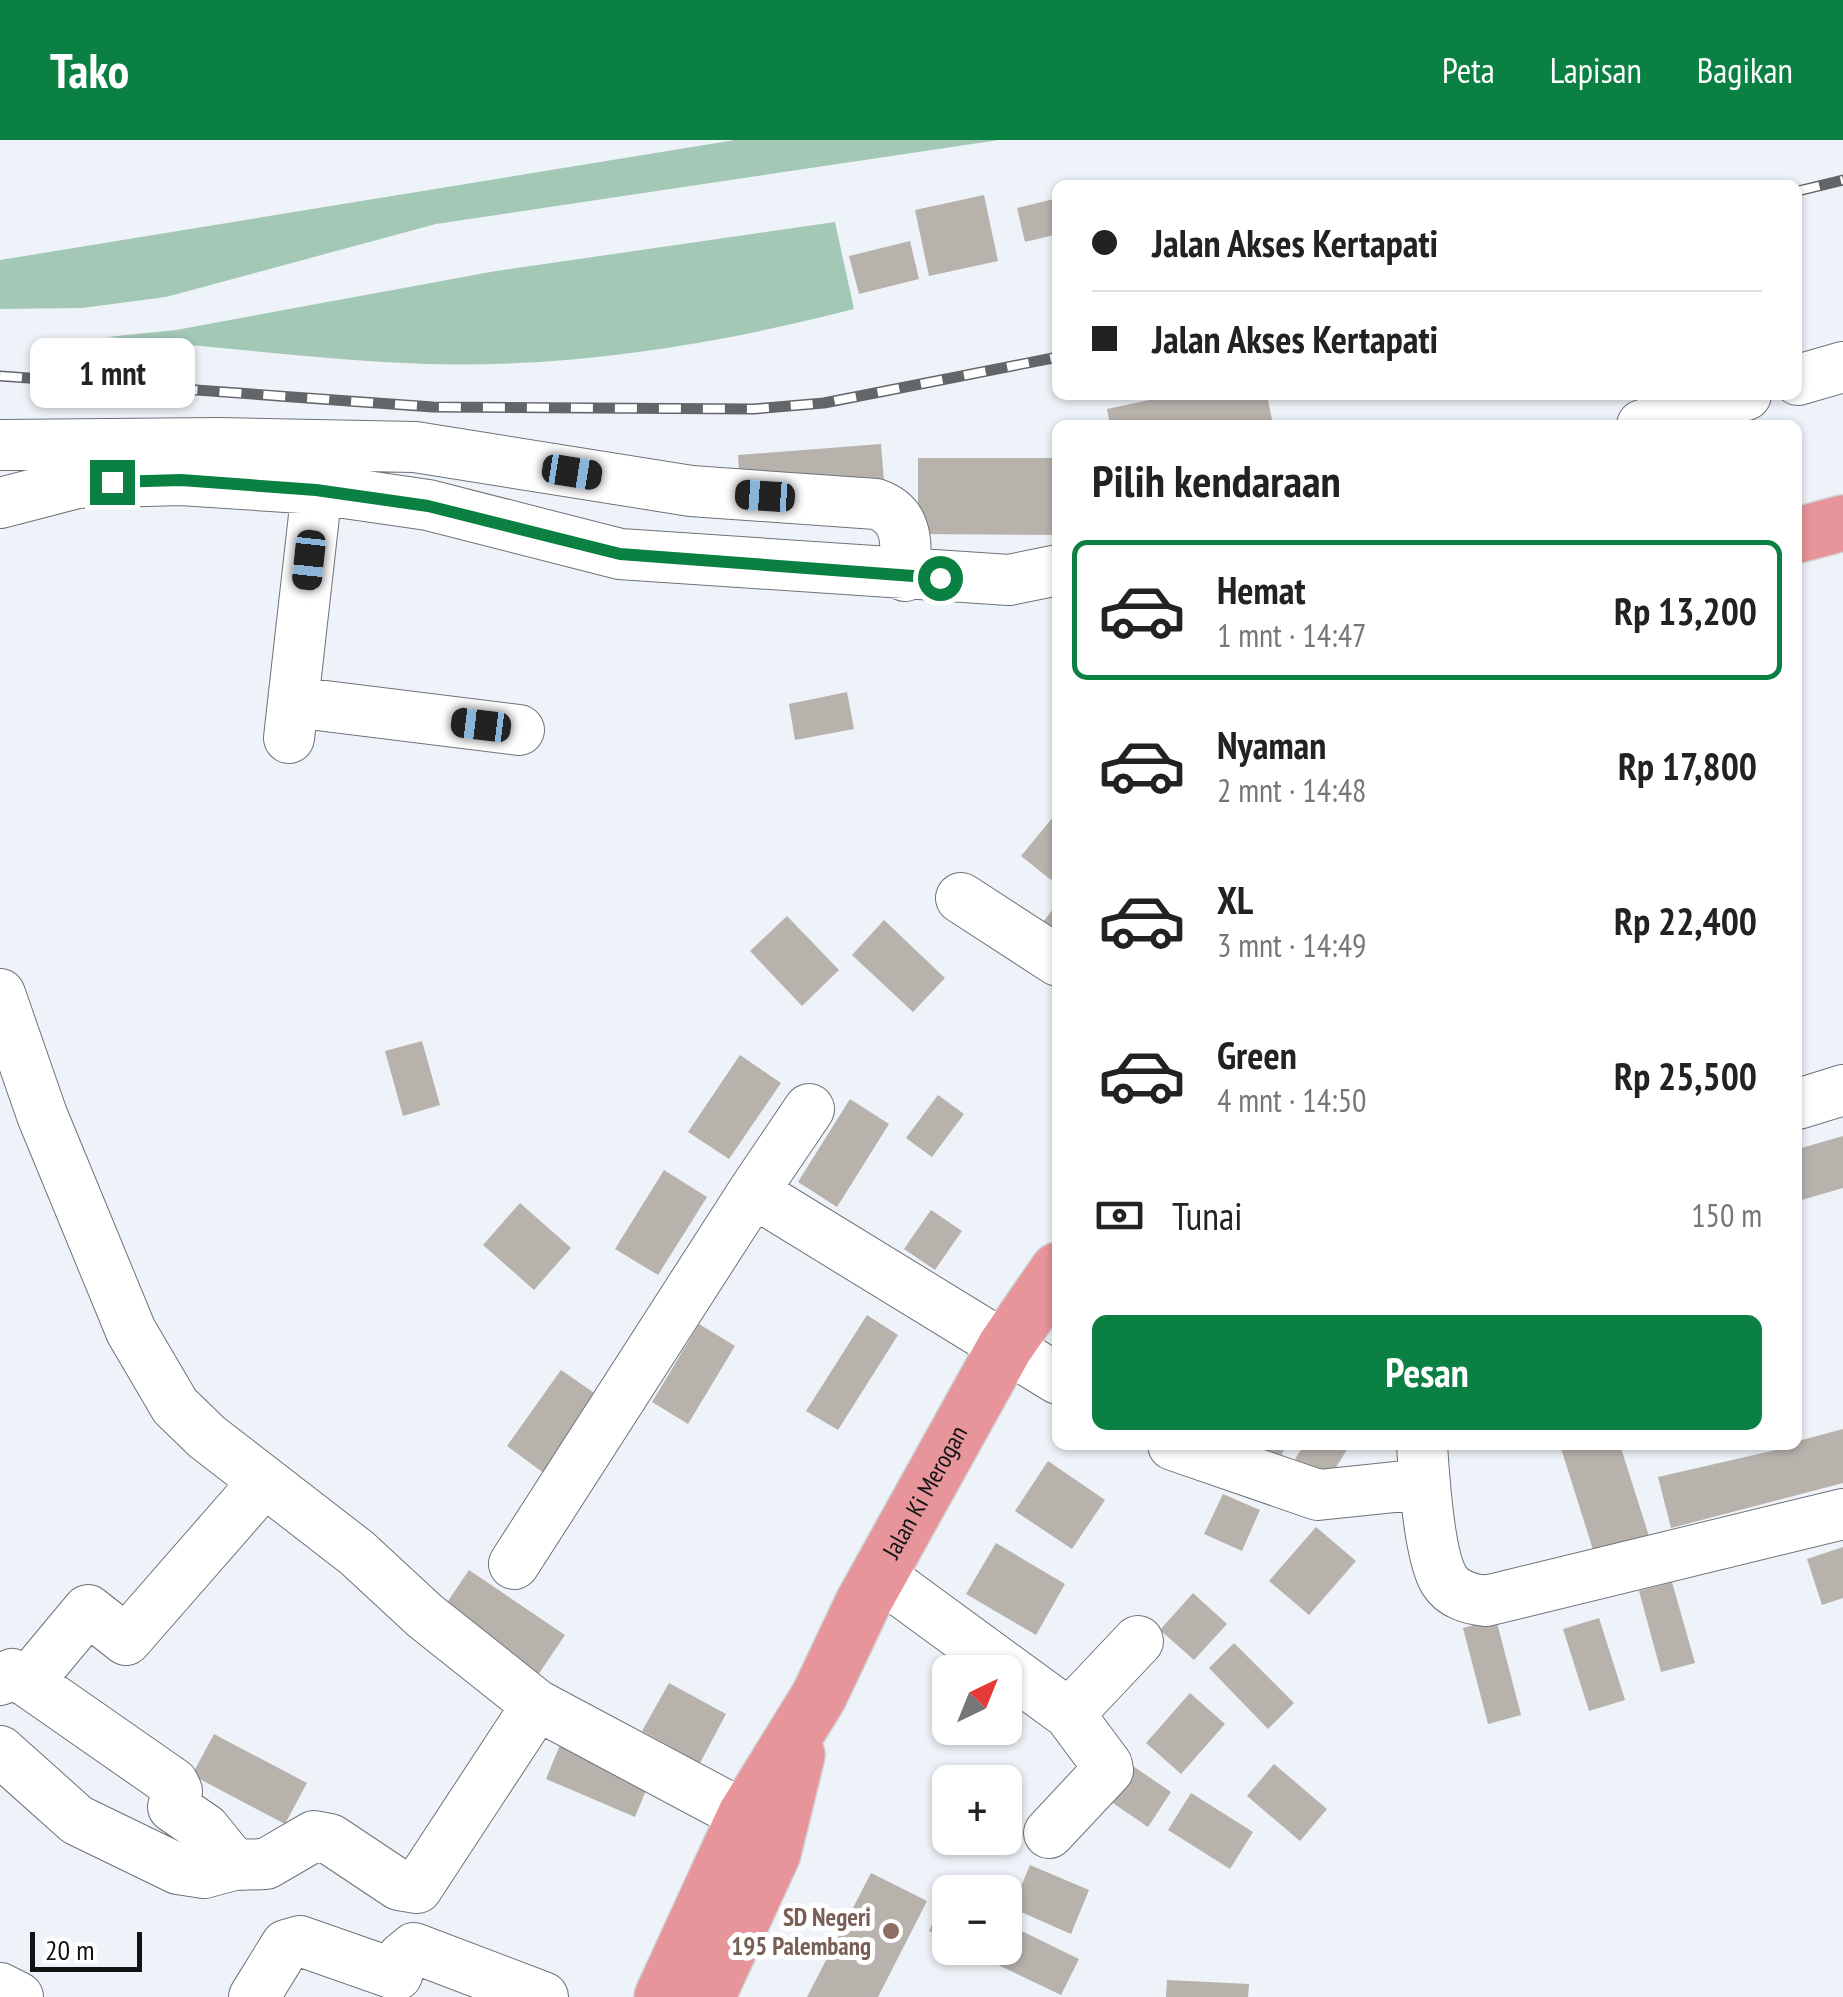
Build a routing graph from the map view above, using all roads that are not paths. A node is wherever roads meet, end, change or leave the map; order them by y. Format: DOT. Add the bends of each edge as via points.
graph roads {
  1 [pos="1843,367"];
  2 [pos="1802,379"];
  3 [pos="1729,400"];
  4 [pos="1659,420"];
  5 [pos="0,446"];
  6 [pos="316,490"];
  7 [pos="0,503"];
  8 [pos="1843,524"];
  9 [pos="1802,534"];
  10 [pos="1052,571"];
  11 [pos="905,576"];
  12 [pos="519,730"];
  13 [pos="961,898"];
  14 [pos="1052,958"];
  15 [pos="0,994"];
  16 [pos="1843,1090"];
  17 [pos="1802,1103"];
  18 [pos="809,1109"];
  19 [pos="753,1192"];
  20 [pos="1052,1279"];
  21 [pos="1006,1347"];
  22 [pos="1052,1375"];
  23 [pos="1187,1450"];
  24 [pos="1423,1465"];
  25 [pos="264,1482"];
  26 [pos="1843,1514"];
  27 [pos="514,1564"];
  28 [pos="879,1575"];
  29 [pos="1138,1641"];
  30 [pos="14,1681"];
  31 [pos="538,1704"];
  32 [pos="1070,1714"];
  33 [pos="804,1722"];
  34 [pos="0,1751"];
  35 [pos="745,1816"];
  36 [pos="1049,1833"];
  37 [pos="234,1865"];
  38 [pos="397,1986"];
  39 [pos="0,1988"];
  40 [pos="18,1997"];
  41 [pos="254,1997"];
  42 [pos="543,1997"];
  43 [pos="662,1997"];
  44 [pos="707,1997"];
  1 -- 2 [label="street"];
  3 -- 4 [label="street"];
  5 -- 11 [label="street" via="414,447 691,491 876,504 902,524"];
  6 -- 7 [label="street" via="181,480 77,482"];
  6 -- 11 [label="street" via="428,506 620,554"];
  6 -- 12 [label="street" via="291,720"];
  8 -- 9 [label="highway"];
  10 -- 11 [label="street" via="1008,580"];
  13 -- 14 [label="street"];
  15 -- 25 [label="street" via="131,1332 176,1406"];
  16 -- 17 [label="street"];
  18 -- 19 [label="street"];
  19 -- 21 [label="street"];
  19 -- 27 [label="street"];
  20 -- 21 [label="highway, Jalan Ki Merogan"];
  21 -- 22 [label="street"];
  21 -- 28 [label="highway, Jalan Ki Merogan"];
  23 -- 24 [label="street" via="1318,1495"];
  24 -- 26 [label="street" via="1445,1582 1462,1596 1486,1600"];
  25 -- 30 [label="street" via="126,1640 88,1610"];
  25 -- 31 [label="street"];
  28 -- 32 [label="street"];
  28 -- 33 [label="highway, Jalan Ki Merogan"];
  29 -- 32 [label="street"];
  30 -- 37 [label="street" via="173,1782 173,1806 205,1828"];
  31 -- 35 [label="street"];
  31 -- 37 [label="street" via="417,1888 314,1836 272,1862"];
  32 -- 36 [label="street" via="1108,1770"];
  33 -- 35 [label="highway, Jalan Ki Merogan"];
  33 -- 44 [label="highway, Jalan Ki Merogan" via="784,1824"];
  34 -- 37 [label="street" via="51,1801 105,1837 189,1871"];
  35 -- 43 [label="highway, Jalan Ki Merogan"];
  38 -- 41 [label="street" via="300,1941 286,1945"];
  38 -- 42 [label="street" via="403,1957 414,1948"];
  39 -- 40 [label="street"];
}
